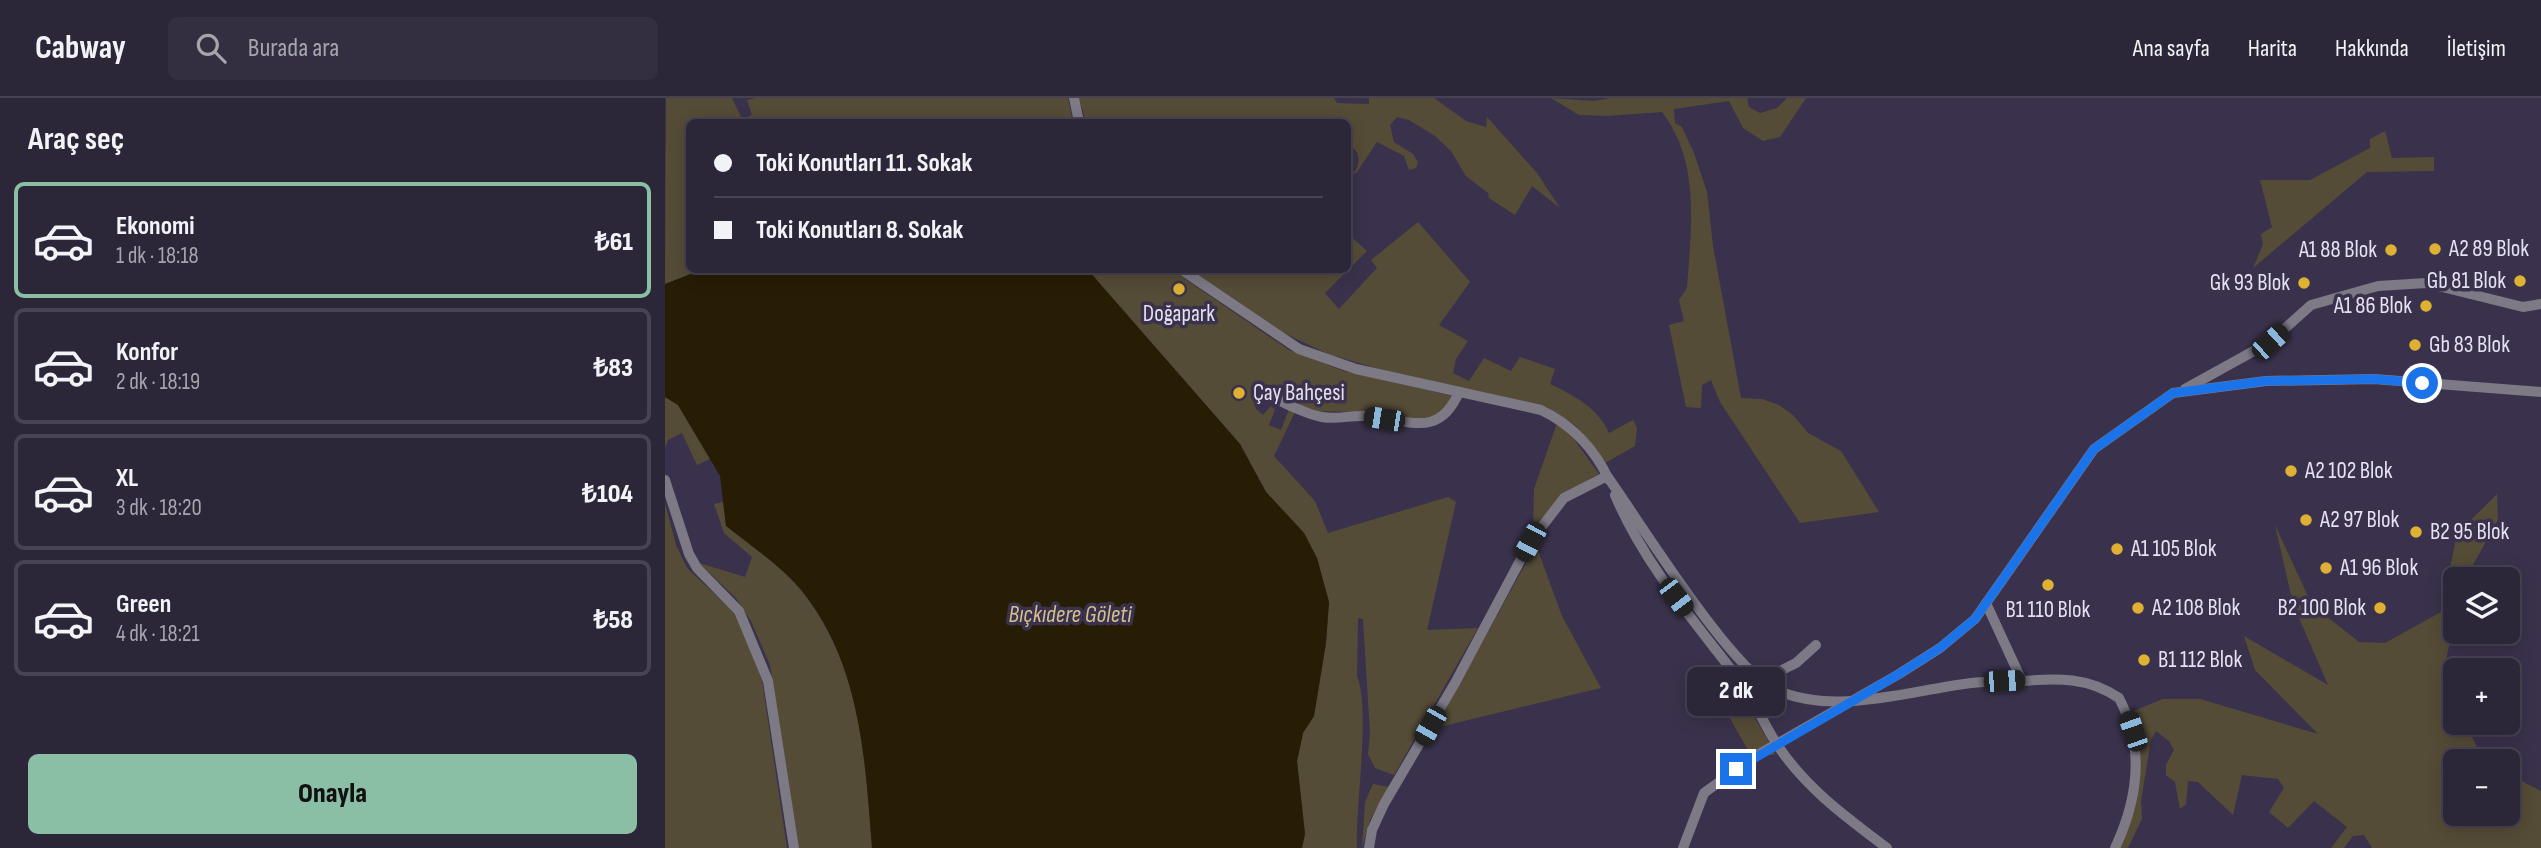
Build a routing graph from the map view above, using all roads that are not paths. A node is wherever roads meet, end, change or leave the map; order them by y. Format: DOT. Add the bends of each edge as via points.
graph roads {
  1 [pos="1074,98"];
  2 [pos="1078,119"];
  3 [pos="1186,273"];
  4 [pos="2541,304"];
  5 [pos="1261,392"];
  6 [pos="1459,392"];
  7 [pos="2180,392"];
  8 [pos="2541,392"];
  9 [pos="1607,476"];
  10 [pos="665,480"];
  11 [pos="1986,603"];
  12 [pos="1816,645"];
  13 [pos="1762,680"];
  14 [pos="2022,681"];
  15 [pos="1747,690"];
  16 [pos="1854,699"];
  17 [pos="1777,745"];
  18 [pos="794,848"];
  19 [pos="1369,848"];
  20 [pos="1683,848"];
  21 [pos="1887,848"];
  22 [pos="2115,848"];
  1 -- 2 [label="street"];
  3 -- 6 [label="street" via="1299,349 1356,369"];
  4 -- 7 [label="street" via="2523,307 2427,283 2378,286 2311,305 2270,342"];
  5 -- 6 [label="street" via="1321,417 1364,416 1413,424 1447,414"];
  6 -- 9 [label="street" via="1541,410 1562,420"];
  7 -- 8 [label="street" via="2266,381 2374,379"];
  7 -- 11 [label="street" via="2094,449"];
  9 -- 13 [label="street" via="1699,607"];
  9 -- 15 [label="street" via="1643,551"];
  9 -- 19 [label="street" via="1564,498 1530,542 1384,804"];
  10 -- 18 [label="street" via="689,554 739,611 768,681"];
  11 -- 14 [label="street"];
  11 -- 16 [label="street" via="1975,619 1940,648"];
  12 -- 13 [label="street" via="1796,663"];
  13 -- 15 [label="street"];
  13 -- 16 [label="street" via="1774,689 1806,698"];
  14 -- 16 [label="street" via="1966,683"];
  14 -- 22 [label="street" via="2068,678 2119,698 2133,731 2136,779 2131,811"];
  15 -- 17 [label="street"];
  16 -- 17 [label="street"];
  17 -- 20 [label="street" via="1704,793"];
  17 -- 21 [label="street" via="1824,800"];
}
